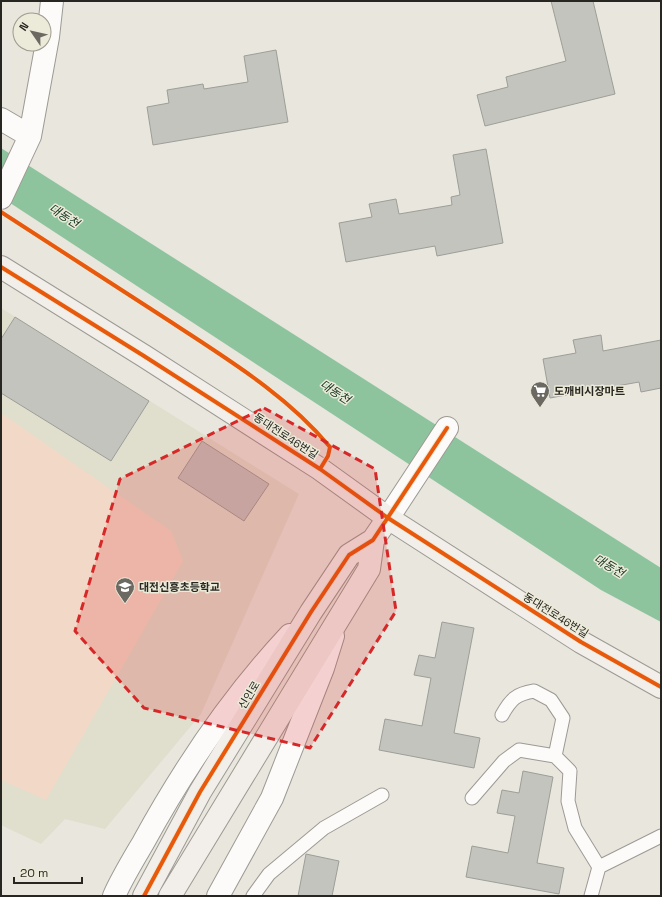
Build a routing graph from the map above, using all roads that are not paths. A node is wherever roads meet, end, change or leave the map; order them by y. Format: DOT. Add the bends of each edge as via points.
graph roads {
  1 [pos="52,1"];
  2 [pos="1,119"];
  3 [pos="27,142"];
  4 [pos="1,198"];
  5 [pos="1,267"];
  6 [pos="447,428"];
  7 [pos="394,509"];
  8 [pos="373,540"];
  9 [pos="311,612"];
  10 [pos="338,620"];
  11 [pos="661,687"];
  12 [pos="502,715"];
  13 [pos="555,756"];
  14 [pos="382,795"];
  15 [pos="472,798"];
  16 [pos="661,836"];
  17 [pos="599,866"];
  18 [pos="114,896"];
  19 [pos="144,896"];
  20 [pos="170,896"];
  21 [pos="218,896"];
  22 [pos="252,896"];
  23 [pos="591,896"];
  1 -- 3 [label="street" via="48,37"];
  2 -- 3 [label="street"];
  3 -- 4 [label="street"];
  5 -- 7 [label="street, 동대전로46번길" via="320,469"];
  6 -- 7 [label="street"];
  7 -- 8 [label="street, 신인로"];
  7 -- 11 [label="street, 동대전로46번길" via="581,642"];
  8 -- 9 [label="street, 신인로" via="349,555"];
  8 -- 10 [label="street, 신인로" via="369,570"];
  9 -- 18 [label="street, 신인로" via="240,694 195,755"];
  9 -- 19 [label="street, 신인로" via="200,792"];
  10 -- 20 [label="street, 신인로"];
  10 -- 21 [label="street, 신인로" via="323,668 272,798"];
  12 -- 13 [label="lane" via="508,704 520,694 534,691 551,700 563,718"];
  13 -- 15 [label="lane" via="519,750 504,761"];
  13 -- 17 [label="lane" via="570,770 568,801 575,828"];
  14 -- 22 [label="lane" via="324,828 270,874"];
  16 -- 17 [label="lane"];
  17 -- 23 [label="lane"];
}
